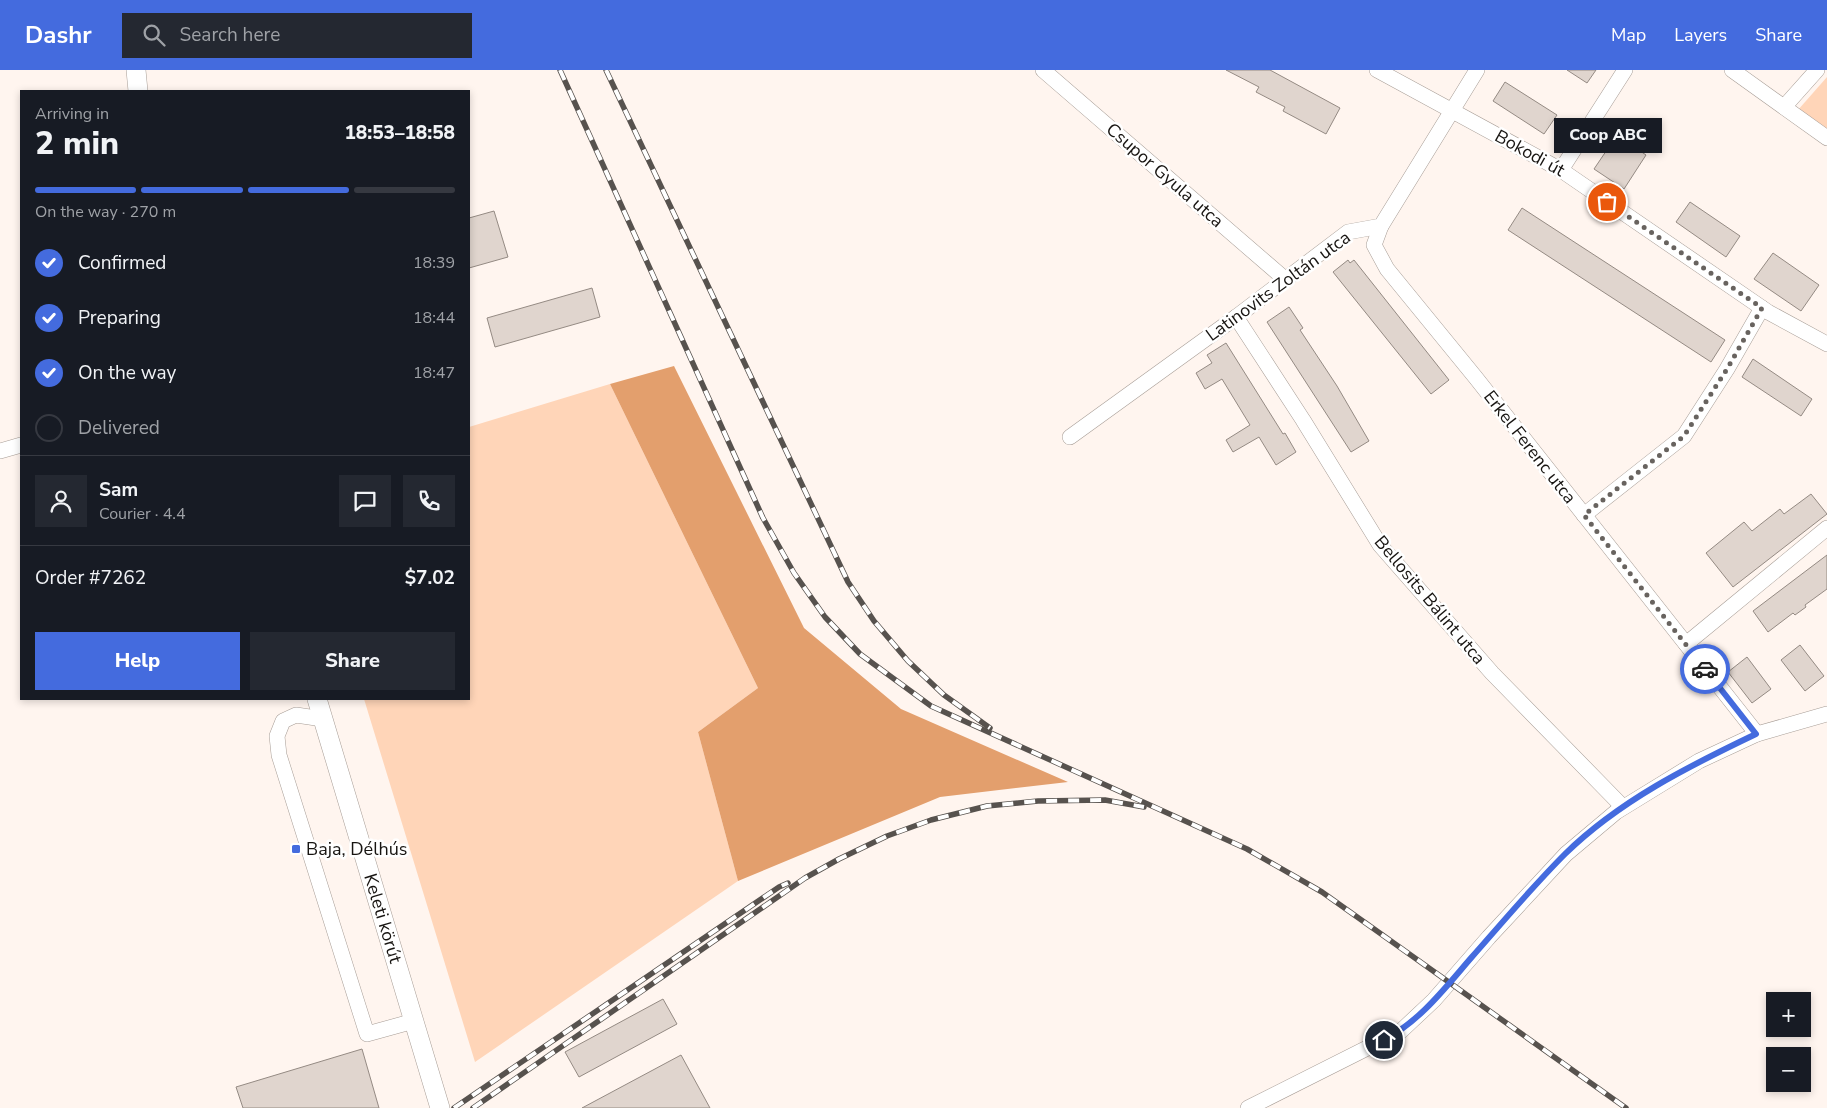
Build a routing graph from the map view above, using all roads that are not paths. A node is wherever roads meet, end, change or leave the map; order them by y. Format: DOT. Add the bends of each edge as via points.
graph roads {
  1 [pos="136,70"];
  2 [pos="1043,70"];
  3 [pos="1377,70"];
  4 [pos="1477,70"];
  5 [pos="1625,70"];
  6 [pos="1732,70"];
  7 [pos="1817,70"];
  8 [pos="138,90"];
  9 [pos="1784,107"];
  10 [pos="1452,110"];
  11 [pos="1827,138"];
  12 [pos="1561,170"];
  13 [pos="1381,226"];
  14 [pos="1286,280"];
  15 [pos="1762,308"];
  16 [pos="1236,317"];
  17 [pos="1827,344"];
  18 [pos="1070,437"];
  19 [pos="20,445"];
  20 [pos="0,452"];
  21 [pos="1584,515"];
  22 [pos="1827,528"];
  23 [pos="1686,644"];
  24 [pos="317,700"];
  25 [pos="1827,714"];
  26 [pos="323,719"];
  27 [pos="1756,734"];
  28 [pos="1623,808"];
  29 [pos="414,1021"];
  30 [pos="440,1108"];
  31 [pos="1248,1108"];
  1 -- 8 [label="main road"];
  2 -- 14 [label="street, Csupor Gyula utca"];
  3 -- 10 [label="street, Bokodi út"];
  4 -- 10 [label="street"];
  5 -- 12 [label="street"];
  6 -- 9 [label="street"];
  7 -- 9 [label="street"];
  9 -- 11 [label="street"];
  10 -- 12 [label="street, Bokodi út"];
  10 -- 13 [label="street"];
  12 -- 15 [label="street, Bokodi út"];
  13 -- 14 [label="street, Latinovits Zoltán utca" via="1348,232"];
  13 -- 21 [label="street, Erkel Ferenc utca" via="1374,245 1387,269"];
  14 -- 16 [label="street, Latinovits Zoltán utca"];
  15 -- 17 [label="street, Bokodi út"];
  15 -- 21 [label="street" via="1684,436"];
  16 -- 18 [label="street, Latinovits Zoltán utca"];
  16 -- 28 [label="street, Bellosits Bálint utca" via="1380,545 1492,673"];
  19 -- 20 [label="street"];
  21 -- 23 [label="street, Erkel Ferenc utca"];
  22 -- 23 [label="street"];
  23 -- 27 [label="street, Erkel Ferenc utca"];
  24 -- 26 [label="main road, Keleti körút"];
  25 -- 27 [label="street"];
  26 -- 29 [label="main road, Keleti körút"];
  26 -- 29 [label="street" via="296,715 283,721 277,736 279,756 367,1034"];
  27 -- 28 [label="street" via="1699,761"];
  28 -- 31 [label="street" via="1566,854 1434,1000 1401,1031"];
  29 -- 30 [label="main road, Keleti körút"];
}
